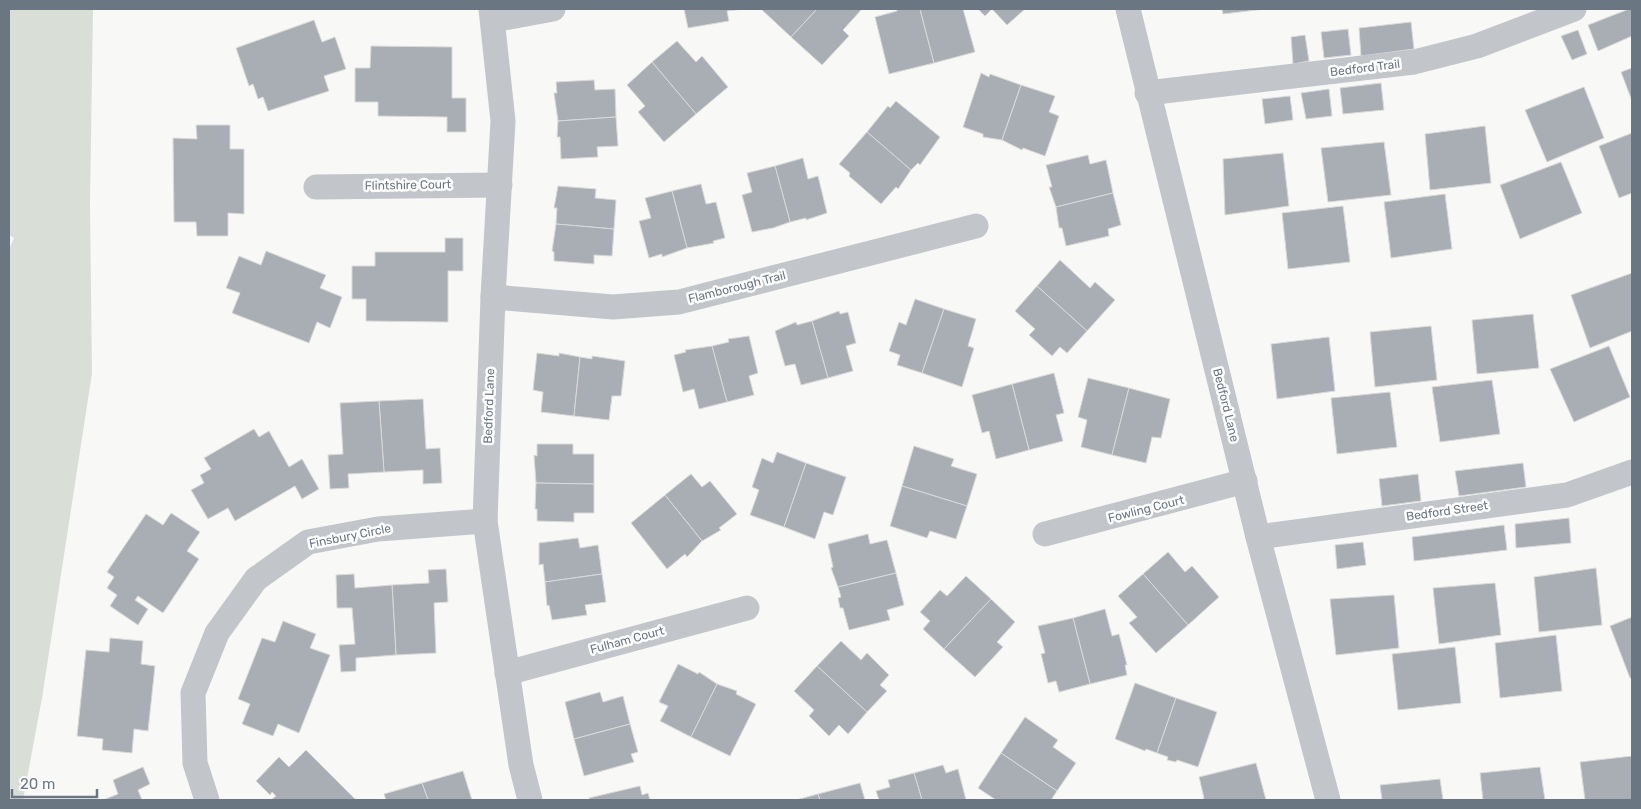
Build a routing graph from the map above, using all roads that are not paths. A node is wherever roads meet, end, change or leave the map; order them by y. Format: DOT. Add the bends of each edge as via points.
graph roads {
  1 [pos="553,9"];
  2 [pos="1128,9"];
  3 [pos="1574,9"];
  4 [pos="492,14"];
  5 [pos="1147,93"];
  6 [pos="500,185"];
  7 [pos="316,187"];
  8 [pos="976,226"];
  9 [pos="493,297"];
  10 [pos="1632,472"];
  11 [pos="1246,481"];
  12 [pos="485,521"];
  13 [pos="1045,534"];
  14 [pos="1258,537"];
  15 [pos="747,608"];
  16 [pos="507,673"];
  17 [pos="207,800"];
  18 [pos="530,800"];
  19 [pos="1328,800"];
  1 -- 4 [label="street"];
  2 -- 5 [label="street, Bedford Lane"];
  3 -- 5 [label="street, Bedford Trail" via="1477,46 1414,62"];
  4 -- 6 [label="street, Bedford Lane" via="503,121"];
  5 -- 11 [label="street, Bedford Lane"];
  6 -- 7 [label="street, Flintshire Court"];
  6 -- 9 [label="street, Bedford Lane"];
  8 -- 9 [label="street, Flamborough Trail" via="679,302 613,306"];
  9 -- 12 [label="street, Bedford Lane"];
  10 -- 14 [label="street, Bedford Street" via="1567,495"];
  11 -- 13 [label="street, Fowling Court"];
  11 -- 14 [label="street, Bedford Lane"];
  12 -- 16 [label="street, Bedford Lane"];
  12 -- 17 [label="street, Finsbury Circle" via="378,529 308,542 256,579 217,633 193,693 195,763"];
  14 -- 19 [label="street, Bedford Lane"];
  15 -- 16 [label="street, Fulham Court"];
  16 -- 18 [label="street, Bedford Lane" via="521,765"];
}
